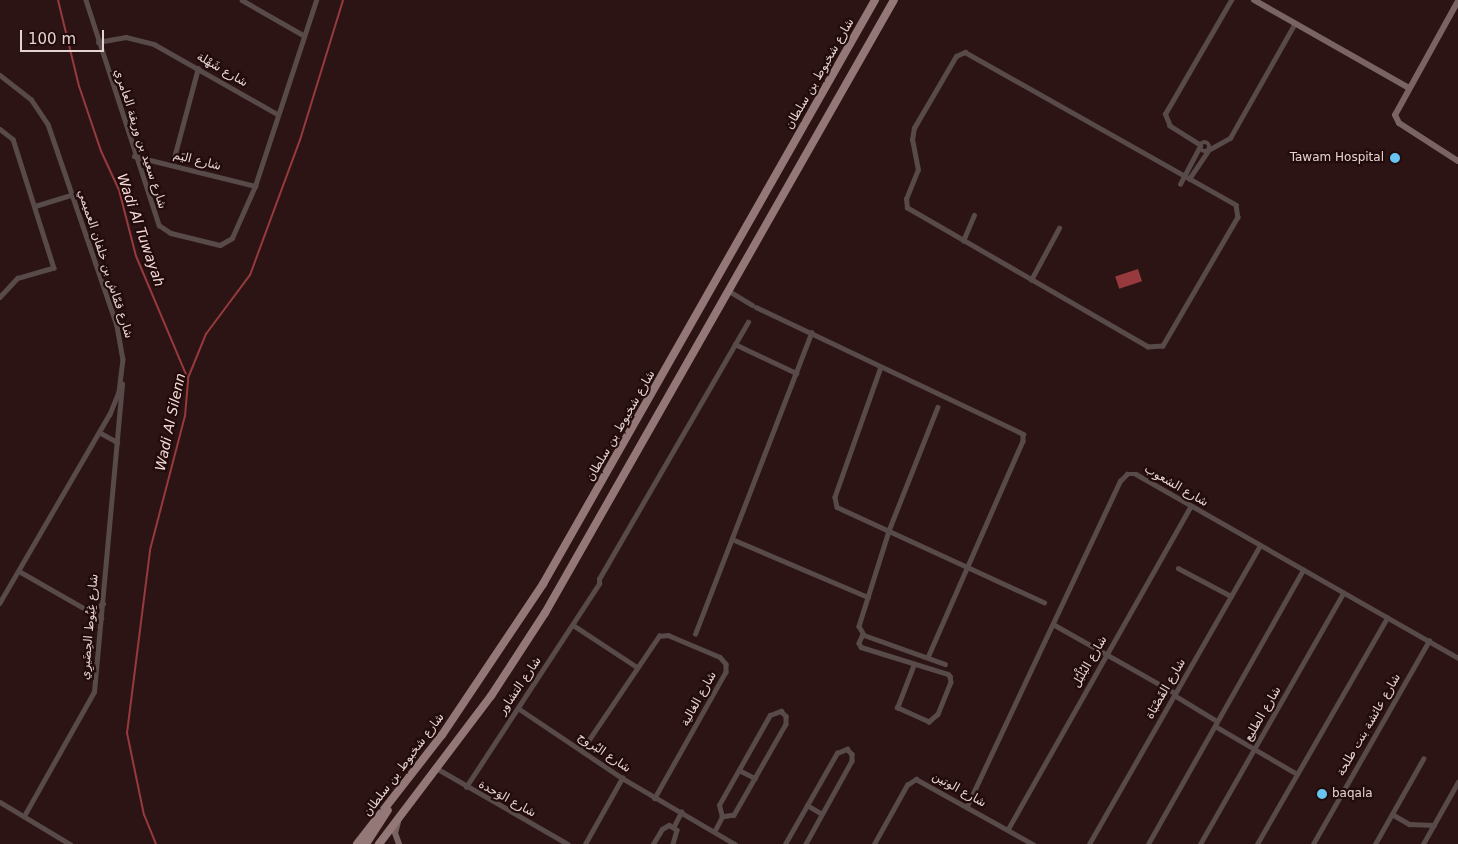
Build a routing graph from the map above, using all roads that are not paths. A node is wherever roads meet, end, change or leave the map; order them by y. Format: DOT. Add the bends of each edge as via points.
graph roads {
  1 [pos="86,0"];
  2 [pos="242,0"];
  3 [pos="316,0"];
  4 [pos="875,0"];
  5 [pos="894,0"];
  6 [pos="1231,0"];
  7 [pos="1254,0"];
  8 [pos="1458,1"];
  9 [pos="1295,23"];
  10 [pos="303,35"];
  11 [pos="98,42"];
  12 [pos="198,68"];
  13 [pos="0,75"];
  14 [pos="1409,88"];
  15 [pos="277,114"];
  16 [pos="0,129"];
  17 [pos="1209,143"];
  18 [pos="1201,144"];
  19 [pos="1221,144"];
  20 [pos="1209,150"];
  21 [pos="134,156"];
  22 [pos="1458,161"];
  23 [pos="172,165"];
  24 [pos="1188,176"];
  25 [pos="1182,185"];
  26 [pos="255,186"];
  27 [pos="72,195"];
  28 [pos="34,206"];
  29 [pos="974,215"];
  30 [pos="1059,228"];
  31 [pos="964,241"];
  32 [pos="1031,280"];
  33 [pos="729,291"];
  34 [pos="0,297"];
  35 [pos="748,322"];
  36 [pos="811,333"];
  37 [pos="735,344"];
  38 [pos="881,367"];
  39 [pos="796,373"];
  40 [pos="122,378"];
  41 [pos="938,407"];
  42 [pos="99,432"];
  43 [pos="117,442"];
  44 [pos="1191,506"];
  45 [pos="889,531"];
  46 [pos="732,539"];
  47 [pos="1260,545"];
  48 [pos="967,567"];
  49 [pos="1178,568"];
  50 [pos="1303,570"];
  51 [pos="19,571"];
  52 [pos="1343,593"];
  53 [pos="868,596"];
  54 [pos="1230,596"];
  55 [pos="1044,602"];
  56 [pos="0,603"];
  57 [pos="103,604"];
  58 [pos="87,612"];
  59 [pos="101,618"];
  60 [pos="1387,618"];
  61 [pos="1053,624"];
  62 [pos="573,625"];
  63 [pos="695,634"];
  64 [pos="863,634"];
  65 [pos="1428,641"];
  66 [pos="1106,654"];
  67 [pos="928,657"];
  68 [pos="1458,658"];
  69 [pos="914,664"];
  70 [pos="945,664"];
  71 [pos="637,667"];
  72 [pos="1175,694"];
  73 [pos="518,708"];
  74 [pos="1216,724"];
  75 [pos="1254,749"];
  76 [pos="582,750"];
  77 [pos="1423,759"];
  78 [pos="438,769"];
  79 [pos="739,770"];
  80 [pos="1297,774"];
  81 [pos="622,778"];
  82 [pos="755,778"];
  83 [pos="1458,782"];
  84 [pos="466,787"];
  85 [pos="655,798"];
  86 [pos="392,801"];
  87 [pos="0,802"];
  88 [pos="807,805"];
  89 [pos="967,806"];
  90 [pos="680,812"];
  91 [pos="822,814"];
  92 [pos="1392,814"];
  93 [pos="24,816"];
  94 [pos="400,817"];
  95 [pos="722,817"];
  96 [pos="1434,825"];
  97 [pos="674,826"];
  98 [pos="1008,829"];
  99 [pos="714,832"];
  100 [pos="70,844"];
  101 [pos="356,844"];
  102 [pos="366,844"];
  103 [pos="379,844"];
  104 [pos="400,844"];
  105 [pos="568,844"];
  106 [pos="585,844"];
  107 [pos="653,844"];
  108 [pos="674,844"];
  109 [pos="735,844"];
  110 [pos="785,844"];
  111 [pos="806,844"];
  112 [pos="874,844"];
  113 [pos="1033,844"];
  114 [pos="1090,844"];
  115 [pos="1148,844"];
  116 [pos="1200,844"];
  117 [pos="1256,844"];
  118 [pos="1313,844"];
  119 [pos="1375,844"];
  120 [pos="1423,844"];
  1 -- 11 [label="street, شارع سعيد بن وريقة العامري"];
  2 -- 10 [label="street"];
  3 -- 10 [label="street, شارع سعيد بن وريقة العامري"];
  4 -- 86 [label="main road, شارع شخبوط بن سلطان" via="543,584 477,687"];
  5 -- 33 [label="main road"];
  6 -- 18 [label="street" via="1166,110 1170,126"];
  7 -- 9 [label="street"];
  8 -- 14 [label="street"];
  9 -- 14 [label="street"];
  9 -- 19 [label="street" via="1230,138"];
  10 -- 15 [label="street, شارع سعيد بن وريقة العامري"];
  11 -- 12 [label="street, شارع شَهْلة" via="117,37 140,40 167,50"];
  11 -- 21 [label="street, شارع سعيد بن وريقة العامري"];
  12 -- 15 [label="street, شارع شَهْلة"];
  12 -- 23 [label="street"];
  13 -- 27 [label="street, شارع قمّاش بن خلفان العميمي" via="24,92 43,115"];
  14 -- 22 [label="street" via="1396,109 1398,121"];
  15 -- 26 [label="street, شارع سعيد بن وريقة العامري"];
  16 -- 28 [label="street" via="13,139"];
  17 -- 18 [label="street"];
  17 -- 19 [label="street"];
  17 -- 20 [label="street"];
  18 -- 20 [label="street" via="1202,151"];
  18 -- 24 [label="street"];
  19 -- 20 [label="street"];
  20 -- 24 [label="street"];
  21 -- 23 [label="street, شارع اليَم"];
  21 -- 26 [label="street, شارع سعيد بن وريقة العامري" via="159,225 171,233 216,244 229,242"];
  23 -- 26 [label="street, شارع اليَم"];
  24 -- 25 [label="street"];
  24 -- 31 [label="street" via="971,53 961,52 914,128 912,140 918,175 905,202 910,210"];
  24 -- 32 [label="street" via="1233,202 1239,213 1163,346 1148,347"];
  27 -- 28 [label="street"];
  27 -- 40 [label="street, شارع قمّاش بن خلفان العميمي" via="118,332 123,359"];
  28 -- 34 [label="street" via="54,268 18,278"];
  29 -- 31 [label="street"];
  30 -- 32 [label="street"];
  31 -- 32 [label="street"];
  33 -- 36 [label="street"];
  33 -- 78 [label="main road" via="545,614"];
  35 -- 37 [label="street, شارع التشاور"];
  36 -- 38 [label="street"];
  36 -- 39 [label="street"];
  37 -- 39 [label="street"];
  37 -- 62 [label="street, شارع التشاور"];
  38 -- 45 [label="street" via="835,500 839,508"];
  38 -- 48 [label="street" via="1023,434 1023,441"];
  39 -- 46 [label="street"];
  40 -- 42 [label="street, شارع قمّاش بن خلفان العميمي" via="116,402"];
  40 -- 43 [label="street, شارع غِيُوط الحِضَيرِي"];
  41 -- 45 [label="street"];
  42 -- 43 [label="street"];
  42 -- 51 [label="street, شارع قمّاش بن خلفان العميمي"];
  43 -- 57 [label="street, شارع غِيُوط الحِضَيرِي"];
  44 -- 47 [label="street, شارع الشعوب"];
  44 -- 61 [label="street, شارع الشعوب" via="1136,474 1124,476"];
  44 -- 66 [label="street, شارع البُلْبُل"];
  45 -- 48 [label="street"];
  45 -- 53 [label="street"];
  46 -- 53 [label="street"];
  46 -- 63 [label="street"];
  47 -- 50 [label="street, شارع الشعوب"];
  47 -- 54 [label="street, شارع القَصْبَاة"];
  48 -- 55 [label="street"];
  48 -- 67 [label="street"];
  49 -- 54 [label="street"];
  50 -- 52 [label="street, شارع الشعوب"];
  50 -- 74 [label="street"];
  51 -- 56 [label="street, شارع قمّاش بن خلفان العميمي"];
  51 -- 58 [label="street"];
  52 -- 60 [label="street, شارع الشعوب"];
  52 -- 75 [label="street, شارع الطليع"];
  53 -- 64 [label="street" via="859,626"];
  54 -- 72 [label="street, شارع القَصْبَاة"];
  57 -- 58 [label="street"];
  57 -- 59 [label="street, شارع غِيُوط الحِضَيرِي"];
  58 -- 59 [label="street"];
  59 -- 93 [label="street, شارع غِيُوط الحِضَيرِي" via="96,684 90,703"];
  60 -- 65 [label="street, شارع الشعوب"];
  60 -- 80 [label="street"];
  61 -- 66 [label="street"];
  61 -- 89 [label="street, شارع الشعوب"];
  62 -- 71 [label="street"];
  62 -- 73 [label="street, شارع التشاور"];
  64 -- 67 [label="street"];
  64 -- 69 [label="street" via="860,646"];
  65 -- 68 [label="street, شارع الشعوب"];
  65 -- 118 [label="street, شارع عائشة بنت طلحة"];
  66 -- 72 [label="street"];
  66 -- 98 [label="street, شارع البُلْبُل"];
  67 -- 70 [label="street"];
  69 -- 69 [label="street" via="952,678 938,714 929,722 897,708"];
  71 -- 76 [label="street, شارع الغالية"];
  71 -- 85 [label="street, شارع الغالية" via="656,638 664,634 720,657 726,666"];
  72 -- 74 [label="street"];
  72 -- 114 [label="street, شارع القَصْبَاة"];
  73 -- 76 [label="street, شارع البُروج"];
  73 -- 84 [label="street, شارع التشاور"];
  74 -- 75 [label="street"];
  74 -- 115 [label="street"];
  75 -- 80 [label="street"];
  75 -- 116 [label="street, شارع الطليع"];
  76 -- 81 [label="street, شارع البُروج"];
  77 -- 92 [label="street"];
  78 -- 84 [label="street, شارع الوَحدة"];
  78 -- 94 [label="main road"];
  79 -- 82 [label="street"];
  79 -- 82 [label="street" via="772,713 783,712 786,724"];
  79 -- 95 [label="street" via="718,808"];
  80 -- 117 [label="street"];
  81 -- 85 [label="street, شارع البُروج"];
  81 -- 106 [label="street"];
  82 -- 95 [label="street" via="734,815"];
  83 -- 96 [label="street"];
  84 -- 105 [label="street, شارع الوَحدة"];
  85 -- 90 [label="street, شارع البُروج"];
  86 -- 101 [label="main road, شارع شخبوط بن سلطان"];
  86 -- 102 [label="main road" via="381,825"];
  87 -- 93 [label="street"];
  88 -- 91 [label="street"];
  88 -- 91 [label="street" via="838,751 850,750 852,761"];
  88 -- 110 [label="street"];
  89 -- 98 [label="street, شارع الوتين"];
  89 -- 112 [label="street, شارع الوتين" via="921,780 914,780 907,785"];
  90 -- 97 [label="street"];
  90 -- 99 [label="street, شارع البُروج"];
  91 -- 111 [label="street"];
  92 -- 96 [label="street" via="1409,824"];
  92 -- 119 [label="street"];
  93 -- 100 [label="street"];
  94 -- 103 [label="main road"];
  94 -- 104 [label="street" via="396,829"];
  95 -- 99 [label="street"];
  96 -- 120 [label="street"];
  97 -- 107 [label="street" via="664,827"];
  97 -- 108 [label="street" via="678,833"];
  98 -- 113 [label="street, شارع الوتين"];
  99 -- 109 [label="street, شارع البُروج"];
}
